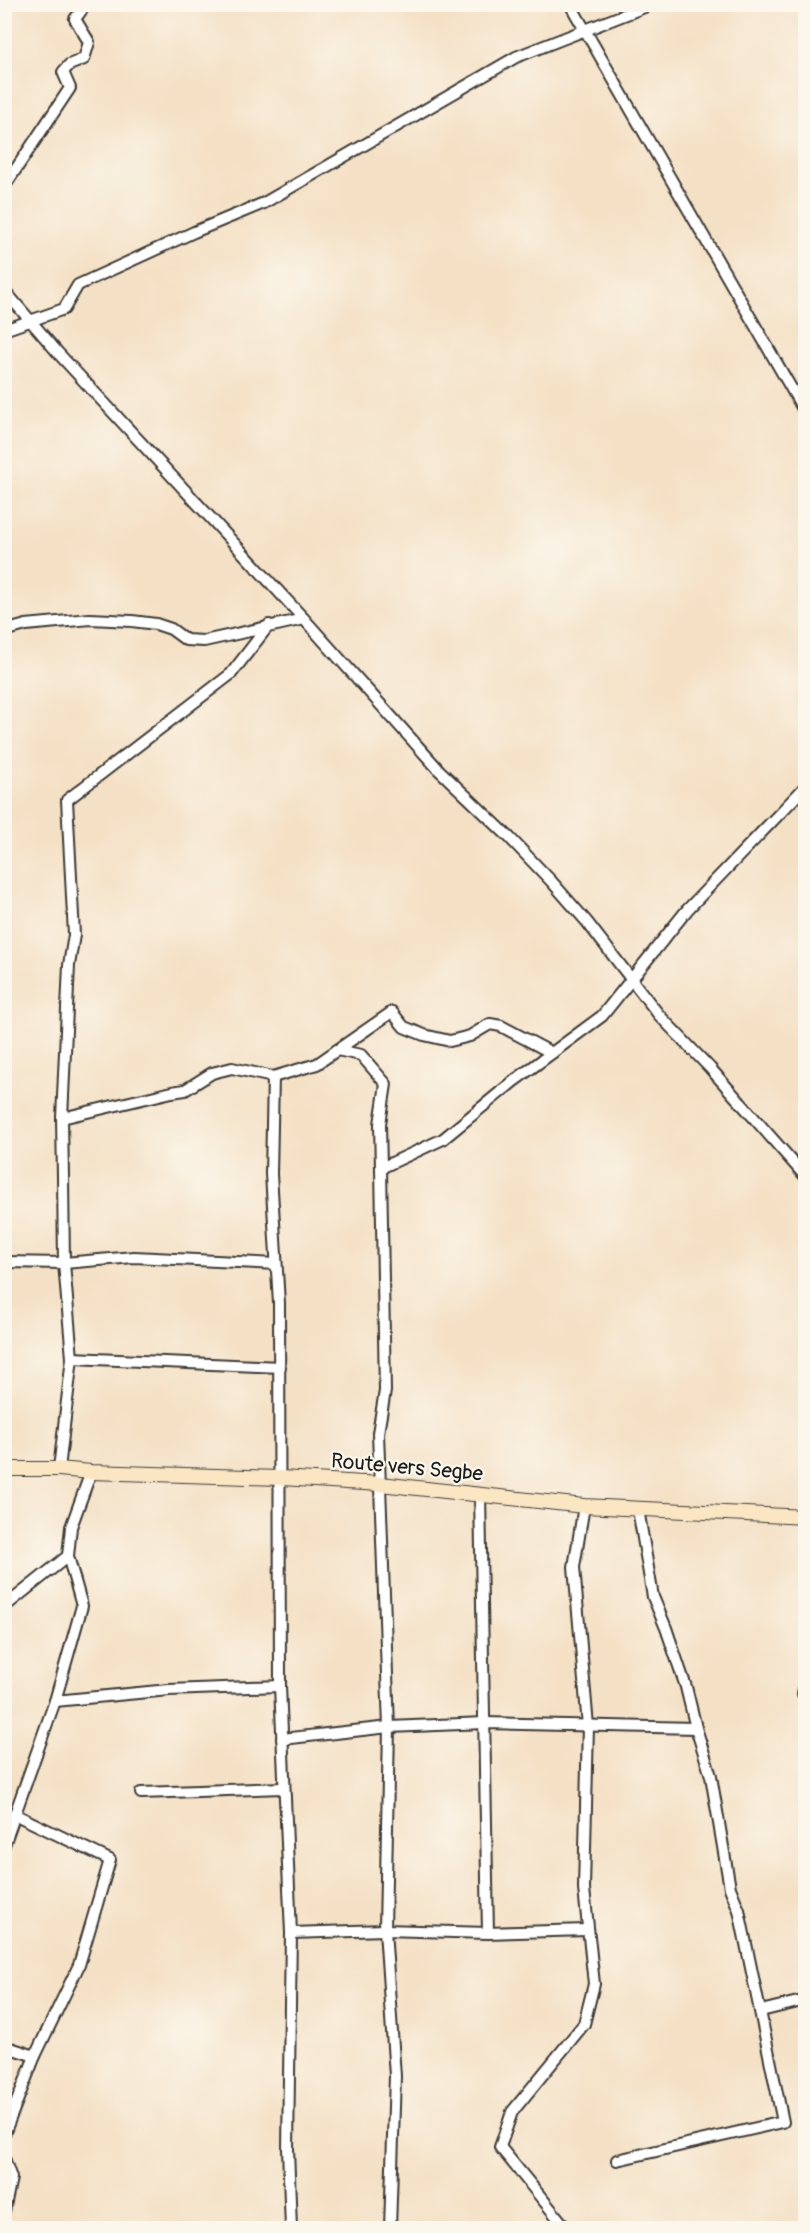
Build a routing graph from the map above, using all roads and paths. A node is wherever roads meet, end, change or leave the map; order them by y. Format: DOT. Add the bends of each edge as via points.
graph roads {
  1 [pos="86,4"];
  2 [pos="570,4"];
  3 [pos="651,4"];
  4 [pos="585,31"];
  5 [pos="4,187"];
  6 [pos="4,290"];
  7 [pos="32,321"];
  8 [pos="4,330"];
  9 [pos="806,414"];
  10 [pos="304,619"];
  11 [pos="269,625"];
  12 [pos="4,631"];
  13 [pos="806,786"];
  14 [pos="631,980"];
  15 [pos="337,1050"];
  16 [pos="552,1053"];
  17 [pos="273,1077"];
  18 [pos="62,1118"];
  19 [pos="381,1168"];
  20 [pos="806,1177"];
  21 [pos="4,1262"];
  22 [pos="64,1263"];
  23 [pos="276,1264"];
  24 [pos="72,1358"];
  25 [pos="280,1367"];
  26 [pos="4,1469"];
  27 [pos="59,1469"];
  28 [pos="91,1472"];
  29 [pos="281,1478"];
  30 [pos="380,1485"];
  31 [pos="480,1494"];
  32 [pos="585,1506"];
  33 [pos="638,1509"];
  34 [pos="806,1517"];
  35 [pos="68,1556"];
  36 [pos="4,1607"];
  37 [pos="806,1679"];
  38 [pos="280,1686"];
  39 [pos="803,1694"];
  40 [pos="55,1701"];
  41 [pos="485,1723"];
  42 [pos="588,1726"];
  43 [pos="389,1727"];
  44 [pos="696,1728"];
  45 [pos="282,1739"];
  46 [pos="284,1788"];
  47 [pos="141,1793"];
  48 [pos="14,1814"];
  49 [pos="4,1845"];
  50 [pos="385,1930"];
  51 [pos="587,1930"];
  52 [pos="291,1933"];
  53 [pos="488,1933"];
  54 [pos="806,2000"];
  55 [pos="761,2011"];
  56 [pos="4,2046"];
  57 [pos="35,2056"];
  58 [pos="4,2134"];
  59 [pos="4,2158"];
  60 [pos="617,2160"];
  61 [pos="4,2211"];
  62 [pos="291,2229"];
  63 [pos="390,2229"];
  64 [pos="566,2229"];
  1 -- 5 [label="street" via="75,19 89,42 84,59 69,64 63,72 70,88"];
  2 -- 4 [label="street"];
  3 -- 4 [label="street"];
  4 -- 7 [label="street" via="516,57 264,203 78,285 64,309"];
  4 -- 9 [label="street"];
  6 -- 7 [label="street"];
  7 -- 8 [label="street"];
  7 -- 10 [label="street" via="58,354"];
  10 -- 11 [label="street"];
  10 -- 14 [label="street" via="439,770 552,882"];
  11 -- 12 [label="street" via="204,641 186,640 171,629 132,621 90,619"];
  11 -- 18 [label="street" via="231,674 67,800 74,935 69,965"];
  13 -- 14 [label="street" via="687,910"];
  14 -- 16 [label="street" via="602,1016"];
  14 -- 20 [label="street"];
  15 -- 16 [label="street" via="392,1012 404,1027 424,1035 450,1041 470,1036 490,1024"];
  15 -- 17 [label="street" via="317,1064"];
  15 -- 19 [label="street" via="361,1055 386,1084 380,1124"];
  16 -- 19 [label="street" via="443,1139"];
  17 -- 18 [label="street" via="232,1068 212,1073 185,1090"];
  17 -- 23 [label="street" via="271,1174"];
  18 -- 22 [label="street"];
  19 -- 30 [label="street" via="385,1391 378,1433"];
  21 -- 22 [label="street"];
  22 -- 23 [label="street" via="134,1257"];
  22 -- 24 [label="street"];
  23 -- 25 [label="street"];
  24 -- 25 [label="street"];
  24 -- 27 [label="street"];
  25 -- 29 [label="street"];
  26 -- 27 [label="main road, Route vers Segbe"];
  27 -- 28 [label="main road, Route vers Segbe"];
  28 -- 29 [label="main road, Route vers Segbe"];
  28 -- 35 [label="street" via="70,1527"];
  29 -- 30 [label="main road, Route vers Segbe"];
  29 -- 38 [label="street"];
  30 -- 31 [label="main road, Route vers Segbe"];
  30 -- 43 [label="street"];
  31 -- 32 [label="main road, Route vers Segbe"];
  31 -- 41 [label="street"];
  32 -- 33 [label="main road, Route vers Segbe"];
  32 -- 42 [label="street" via="574,1567"];
  33 -- 34 [label="main road, Route vers Segbe"];
  33 -- 44 [label="street" via="653,1597 683,1677"];
  35 -- 36 [label="street"];
  35 -- 40 [label="street" via="82,1606"];
  37 -- 39 [label="street"];
  38 -- 40 [label="street" via="169,1690"];
  38 -- 45 [label="street"];
  40 -- 48 [label="street"];
  41 -- 42 [label="street"];
  41 -- 43 [label="street"];
  41 -- 53 [label="street"];
  42 -- 44 [label="street"];
  42 -- 51 [label="street" via="584,1889"];
  43 -- 45 [label="street"];
  43 -- 50 [label="street"];
  44 -- 55 [label="street" via="711,1776 730,1888 739,1910"];
  45 -- 46 [label="street"];
  46 -- 47 [label="street"];
  46 -- 52 [label="street"];
  48 -- 49 [label="street"];
  48 -- 57 [label="street" via="110,1860 78,1965"];
  50 -- 52 [label="street"];
  50 -- 53 [label="street"];
  50 -- 63 [label="street" via="395,2076"];
  51 -- 53 [label="street"];
  51 -- 64 [label="street" via="594,1984 584,2024 512,2112 500,2147"];
  52 -- 62 [label="street"];
  54 -- 55 [label="street"];
  55 -- 60 [label="street" via="783,2122"];
  56 -- 57 [label="street"];
  57 -- 58 [label="street"];
  59 -- 61 [label="street" via="11,2178"];
}
